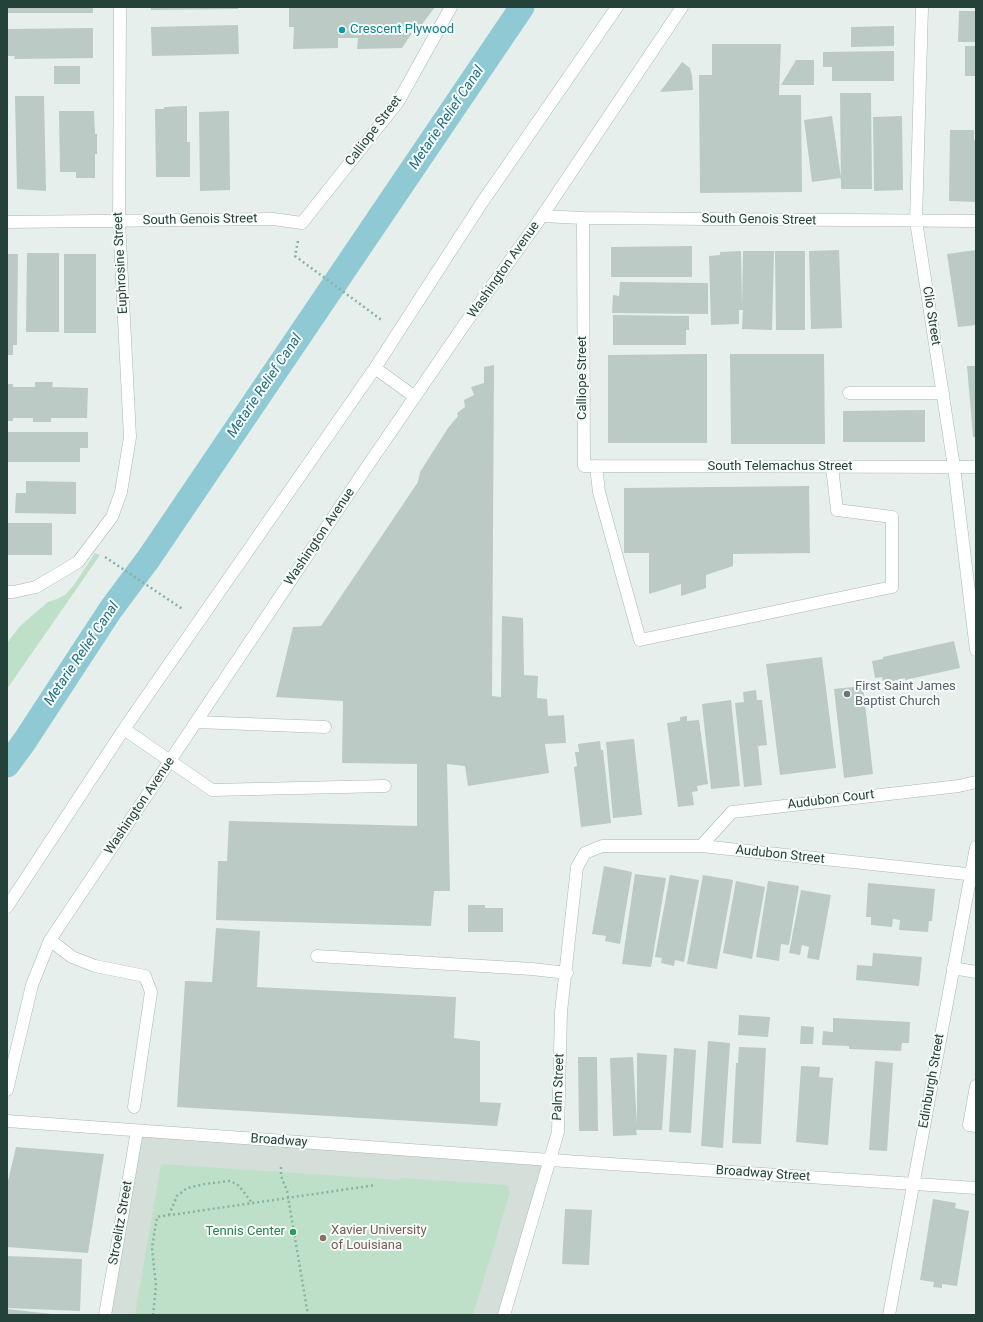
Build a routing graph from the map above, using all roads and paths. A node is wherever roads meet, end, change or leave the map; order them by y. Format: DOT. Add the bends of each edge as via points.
graph roads {
  1 [pos="120,7"];
  2 [pos="451,7"];
  3 [pos="617,7"];
  4 [pos="682,7"];
  5 [pos="922,7"];
  6 [pos="542,216"];
  7 [pos="583,218"];
  8 [pos="273,219"];
  9 [pos="118,221"];
  10 [pos="916,221"];
  11 [pos="976,221"];
  12 [pos="7,222"];
  13 [pos="295,256"];
  14 [pos="398,332"];
  15 [pos="375,368"];
  16 [pos="849,393"];
  17 [pos="943,393"];
  18 [pos="414,396"];
  19 [pos="584,466"];
  20 [pos="596,466"];
  21 [pos="832,467"];
  22 [pos="976,467"];
  23 [pos="954,468"];
  24 [pos="91,547"];
  25 [pos="7,592"];
  26 [pos="200,620"];
  27 [pos="975,623"];
  28 [pos="976,650"];
  29 [pos="196,722"];
  30 [pos="325,727"];
  31 [pos="124,729"];
  32 [pos="170,761"];
  33 [pos="976,782"];
  34 [pos="384,786"];
  35 [pos="701,846"];
  36 [pos="976,846"];
  37 [pos="585,854"];
  38 [pos="973,875"];
  39 [pos="7,907"];
  40 [pos="50,940"];
  41 [pos="317,956"];
  42 [pos="953,968"];
  43 [pos="976,972"];
  44 [pos="567,973"];
  45 [pos="976,1086"];
  46 [pos="7,1090"];
  47 [pos="134,1107"];
  48 [pos="7,1121"];
  49 [pos="976,1126"];
  50 [pos="137,1131"];
  51 [pos="550,1160"];
  52 [pos="281,1167"];
  53 [pos="913,1184"];
  54 [pos="376,1185"];
  55 [pos="976,1188"];
  56 [pos="288,1198"];
  57 [pos="252,1203"];
  58 [pos="169,1215"];
  59 [pos="105,1315"];
  60 [pos="153,1315"];
  61 [pos="308,1315"];
  62 [pos="504,1315"];
  63 [pos="889,1315"];
  1 -- 9 [label="street, Euphrosine Street"];
  2 -- 8 [label="street, Calliope Street" via="398,102 302,223"];
  3 -- 14 [label="street" via="481,204"];
  4 -- 6 [label="street, Washington Avenue"];
  5 -- 10 [label="street, Clio Street"];
  6 -- 7 [label="street, South Genois Street"];
  6 -- 18 [label="street, Washington Avenue"];
  7 -- 10 [label="street, South Genois Street"];
  7 -- 19 [label="street, Calliope Street"];
  8 -- 9 [label="street, South Genois Street"];
  9 -- 12 [label="street, South Genois Street"];
  9 -- 24 [label="street, Euphrosine Street" via="130,437 121,492 112,517"];
  10 -- 11 [label="street, South Genois Street"];
  10 -- 17 [label="street, Clio Street"];
  13 -- 14 [label="path"];
  14 -- 15 [label="street"];
  15 -- 18 [label="street"];
  15 -- 26 [label="street"];
  16 -- 17 [label="street"];
  17 -- 23 [label="street, Clio Street"];
  18 -- 29 [label="street, Washington Avenue"];
  19 -- 20 [label="street, South Telemachus Street"];
  20 -- 21 [label="street, South Telemachus Street"];
  20 -- 21 [label="street" via="599,492 640,640 892,587 892,517 838,510"];
  21 -- 23 [label="street, South Telemachus Street"];
  22 -- 23 [label="street, South Telemachus Street"];
  23 -- 27 [label="street, Clio Street"];
  24 -- 25 [label="street, Euphrosine Street" via="78,562 36,587"];
  24 -- 26 [label="path"];
  26 -- 31 [label="street"];
  27 -- 28 [label="street"];
  29 -- 30 [label="street"];
  29 -- 32 [label="street, Washington Avenue"];
  31 -- 32 [label="street"];
  31 -- 39 [label="street"];
  32 -- 34 [label="street" via="212,790"];
  32 -- 40 [label="street, Washington Avenue"];
  33 -- 35 [label="street, Audubon Court" via="732,812"];
  35 -- 37 [label="street, Audubon Street" via="602,846"];
  35 -- 38 [label="street, Audubon Street"];
  36 -- 38 [label="street, Edinburgh Street"];
  37 -- 44 [label="street, Palm Street" via="577,867"];
  38 -- 42 [label="street, Edinburgh Street"];
  40 -- 46 [label="street, Washington Avenue" via="32,985"];
  40 -- 47 [label="street" via="72,957 95,966 144,976 151,992"];
  41 -- 44 [label="street"];
  42 -- 43 [label="street"];
  42 -- 53 [label="street, Edinburgh Street"];
  44 -- 51 [label="street, Palm Street" via="561,1012 558,1132"];
  45 -- 49 [label="street" via="969,1125"];
  48 -- 50 [label="street, Broadway"];
  50 -- 51 [label="street, Broadway"];
  50 -- 59 [label="street, Stroelitz Street"];
  51 -- 53 [label="street, Broadway Street"];
  51 -- 62 [label="street, Palm Street"];
  52 -- 56 [label="path"];
  53 -- 55 [label="street, Broadway Street"];
  53 -- 63 [label="street, Edinburgh Street"];
  54 -- 56 [label="path"];
  56 -- 57 [label="path"];
  56 -- 61 [label="path"];
  57 -- 58 [label="path"];
  57 -- 58 [label="path" via="237,1184 230,1181 205,1184 187,1188 177,1196"];
  58 -- 60 [label="path" via="157,1217 152,1248 156,1286"];
}
